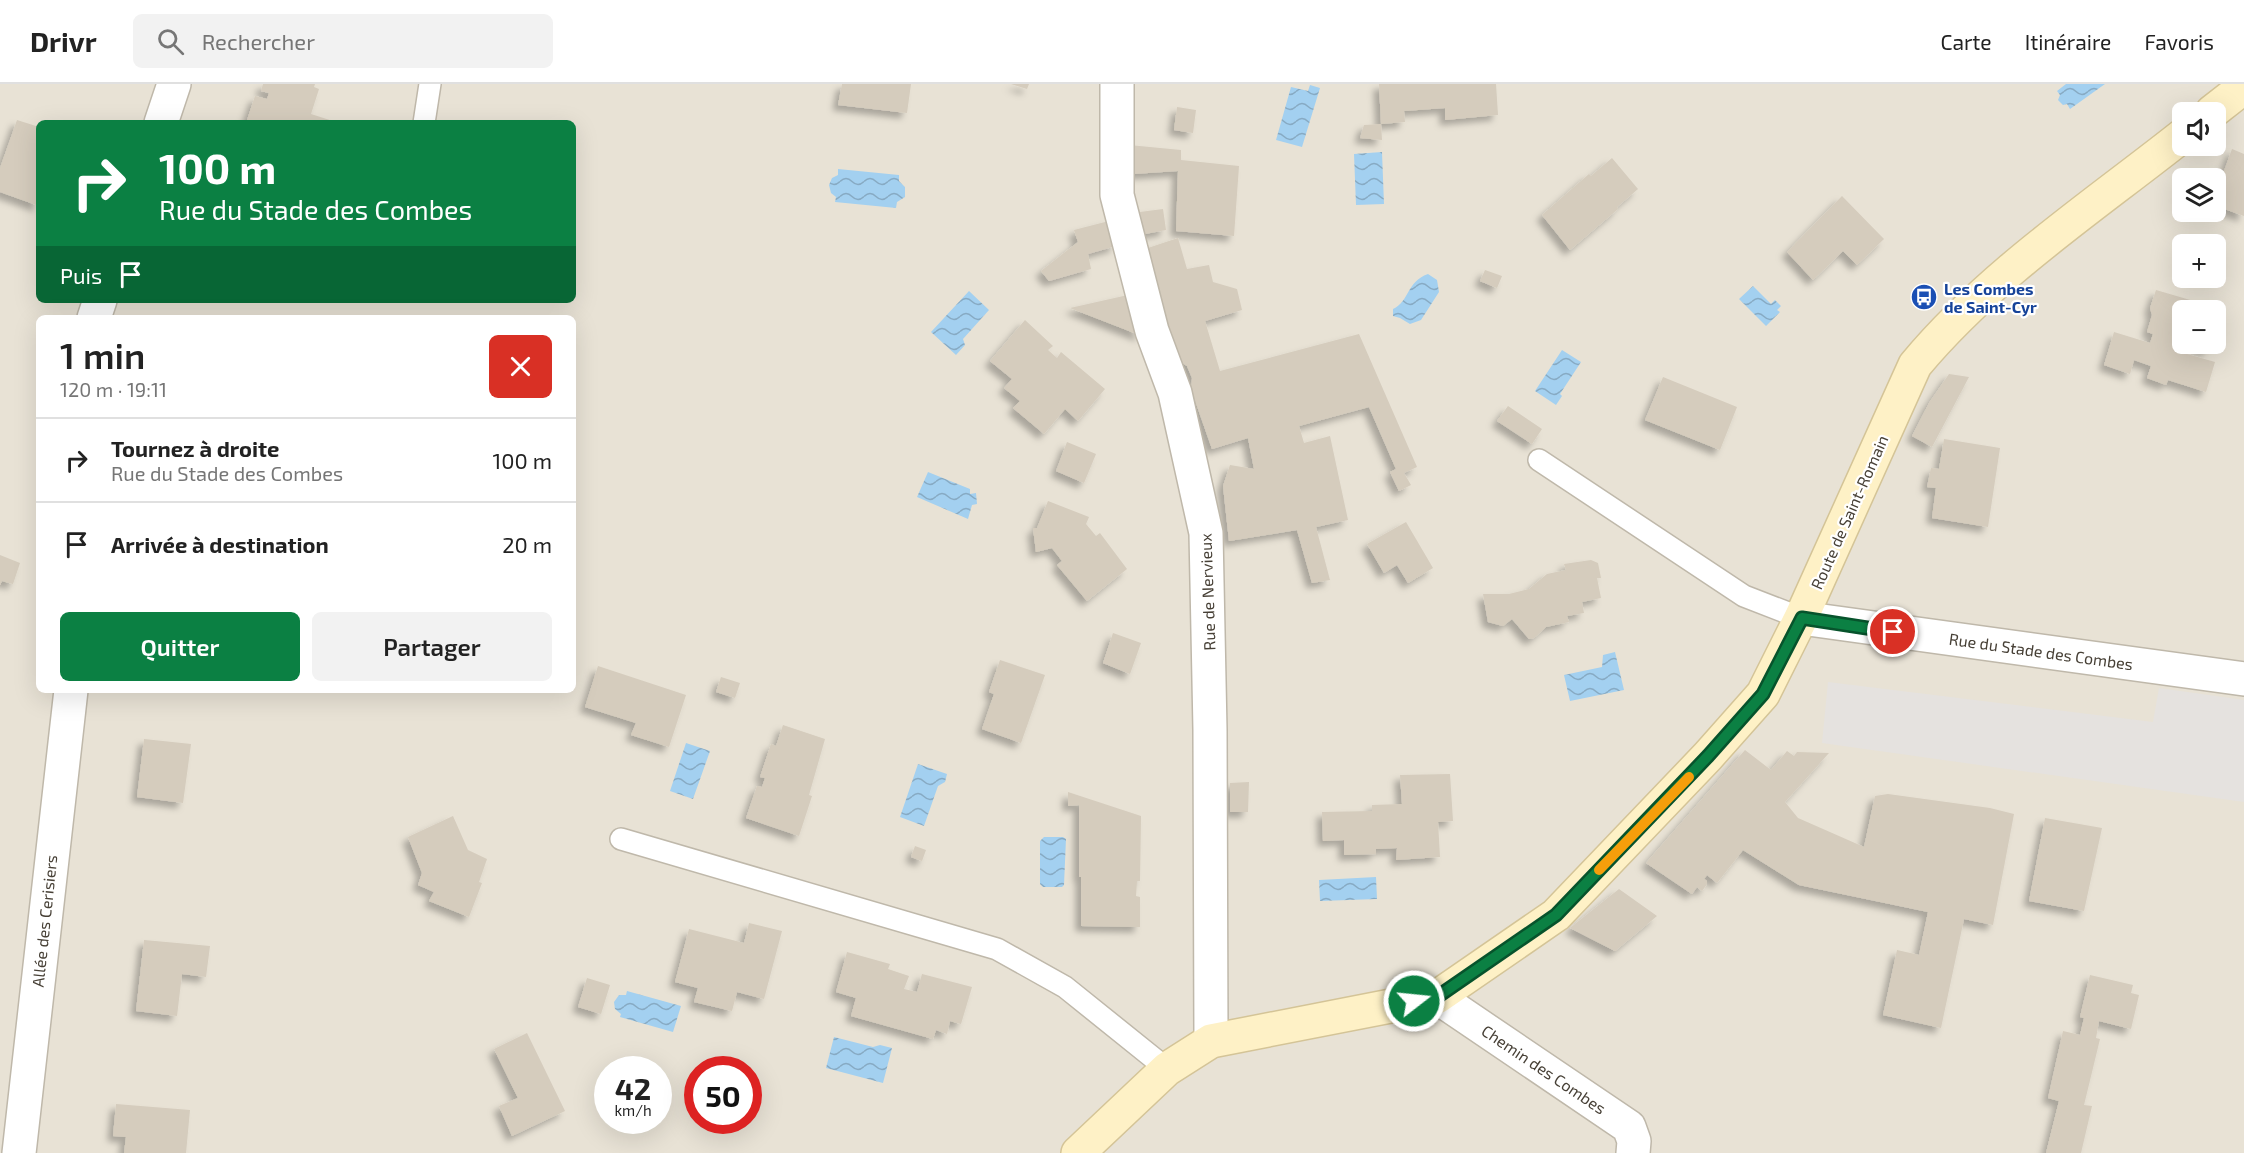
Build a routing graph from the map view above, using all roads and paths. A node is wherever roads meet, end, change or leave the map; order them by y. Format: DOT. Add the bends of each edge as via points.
graph roads {
  1 [pos="174,84"];
  2 [pos="430,84"];
  3 [pos="1117,84"];
  4 [pos="2244,87"];
  5 [pos="2225,102"];
  6 [pos="161,120"];
  7 [pos="424,120"];
  8 [pos="2172,144"];
  9 [pos="1539,460"];
  10 [pos="1802,618"];
  11 [pos="2244,679"];
  12 [pos="72,693"];
  13 [pos="621,839"];
  14 [pos="1437,997"];
  15 [pos="1211,1041"];
  16 [pos="1167,1069"];
  17 [pos="19,1153"];
  18 [pos="1078,1153"];
  19 [pos="1633,1153"];
  1 -- 6 [label="street"];
  2 -- 7 [label="lane"];
  3 -- 15 [label="street, Rue de Nervieux" via="1117,195 1152,331 1175,393 1206,533"];
  4 -- 5 [label="main road"];
  8 -- 10 [label="main road, Route de Saint-Romain" via="2036,250 1969,309 1915,365"];
  9 -- 10 [label="lane" via="1744,596"];
  10 -- 11 [label="street, Rue du Stade des Combes"];
  10 -- 14 [label="main road, Route de Saint-Romain" via="1763,694 1556,915"];
  12 -- 17 [label="street, Allée des Cerisiers"];
  13 -- 16 [label="lane" via="997,949 1065,987"];
  14 -- 15 [label="main road, Route de Saint-Romain"];
  14 -- 19 [label="street, Chemin des Combes" via="1629,1127 1635,1141"];
  15 -- 16 [label="main road, Route de Saint-Romain"];
  16 -- 18 [label="main road, Route de Saint-Romain"];
}
